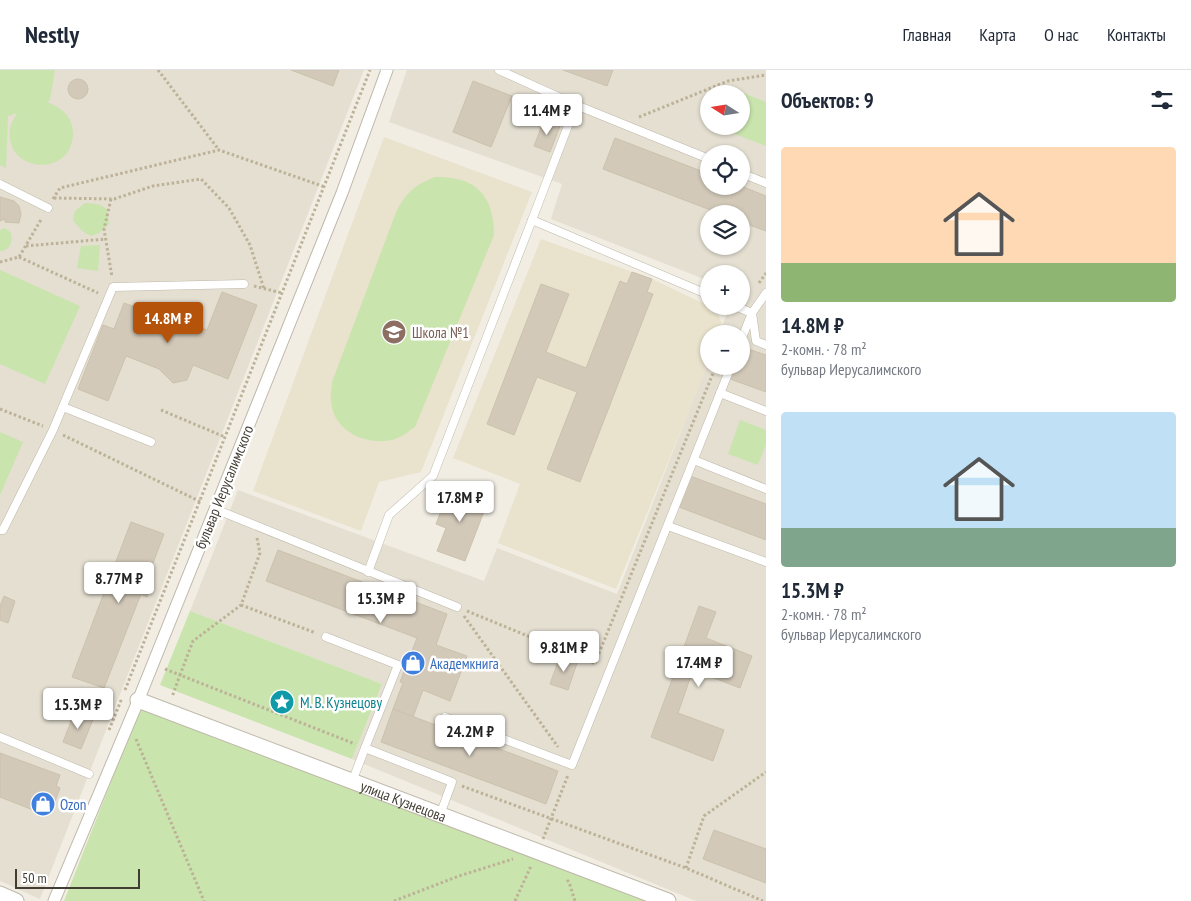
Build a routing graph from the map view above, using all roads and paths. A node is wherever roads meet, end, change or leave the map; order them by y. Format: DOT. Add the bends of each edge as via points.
graph roads {
  1 [pos="158,70"];
  2 [pos="370,70"];
  3 [pos="387,70"];
  4 [pos="499,70"];
  5 [pos="766,75"];
  6 [pos="576,105"];
  7 [pos="623,124"];
  8 [pos="219,150"];
  9 [pos="700,155"];
  10 [pos="750,177"];
  11 [pos="766,183"];
  12 [pos="0,184"];
  13 [pos="324,186"];
  14 [pos="342,193"];
  15 [pos="54,198"];
  16 [pos="111,199"];
  17 [pos="48,208"];
  18 [pos="532,220"];
  19 [pos="106,239"];
  20 [pos="25,246"];
  21 [pos="19,257"];
  22 [pos="0,262"];
  23 [pos="244,284"];
  24 [pos="113,287"];
  25 [pos="264,289"];
  26 [pos="700,291"];
  27 [pos="278,292"];
  28 [pos="766,293"];
  29 [pos="109,298"];
  30 [pos="752,313"];
  31 [pos="747,325"];
  32 [pos="766,344"];
  33 [pos="712,375"];
  34 [pos="727,375"];
  35 [pos="720,393"];
  36 [pos="63,407"];
  37 [pos="0,409"];
  38 [pos="161,410"];
  39 [pos="766,411"];
  40 [pos="53,430"];
  41 [pos="225,437"];
  42 [pos="151,442"];
  43 [pos="694,460"];
  44 [pos="766,489"];
  45 [pos="200,501"];
  46 [pos="215,509"];
  47 [pos="254,525"];
  48 [pos="668,526"];
  49 [pos="0,530"];
  50 [pos="766,562"];
  51 [pos="368,572"];
  52 [pos="241,605"];
  53 [pos="457,607"];
  54 [pos="326,637"];
  55 [pos="595,663"];
  56 [pos="611,670"];
  57 [pos="180,675"];
  58 [pos="138,700"];
  59 [pos="167,711"];
  60 [pos="445,717"];
  61 [pos="129,722"];
  62 [pos="0,738"];
  63 [pos="106,738"];
  64 [pos="365,748"];
  65 [pos="572,765"];
  66 [pos="766,772"];
  67 [pos="89,774"];
  68 [pos="352,782"];
  69 [pos="452,782"];
  70 [pos="440,815"];
  71 [pos="551,819"];
  72 [pos="538,852"];
  73 [pos="686,868"];
  74 [pos="0,894"];
  75 [pos="16,901"];
  76 [pos="54,901"];
  77 [pos="204,901"];
  78 [pos="394,901"];
  79 [pos="515,901"];
  80 [pos="668,901"];
  81 [pos="763,901"];
  1 -- 8 [label="path"];
  2 -- 13 [label="path"];
  3 -- 14 [label="street, бульвар Иерусалимского"];
  4 -- 6 [label="lane"];
  5 -- 7 [label="path" via="728,81"];
  6 -- 7 [label="lane"];
  6 -- 18 [label="lane"];
  7 -- 9 [label="lane"];
  8 -- 13 [label="path"];
  8 -- 15 [label="path" via="60,188"];
  10 -- 11 [label="lane"];
  12 -- 17 [label="lane"];
  13 -- 14 [label="path"];
  13 -- 41 [label="path"];
  14 -- 46 [label="street, бульвар Иерусалимского"];
  15 -- 16 [label="path"];
  15 -- 17 [label="path"];
  16 -- 19 [label="path" via="104,229"];
  16 -- 25 [label="path" via="153,186 200,179 229,208 242,230"];
  17 -- 20 [label="path"];
  18 -- 26 [label="lane"];
  18 -- 51 [label="lane" via="433,476 389,515"];
  19 -- 20 [label="path"];
  19 -- 24 [label="path"];
  20 -- 21 [label="path"];
  21 -- 22 [label="path"];
  21 -- 29 [label="path"];
  23 -- 24 [label="lane"];
  23 -- 25 [label="path"];
  24 -- 29 [label="lane"];
  25 -- 27 [label="path"];
  28 -- 30 [label="lane"];
  29 -- 36 [label="lane"];
  30 -- 31 [label="lane"];
  30 -- 32 [label="lane" via="756,341"];
  33 -- 55 [label="path"];
  34 -- 35 [label="lane"];
  35 -- 39 [label="lane"];
  35 -- 43 [label="lane"];
  36 -- 40 [label="lane"];
  36 -- 42 [label="lane"];
  37 -- 40 [label="path"];
  38 -- 41 [label="path"];
  40 -- 45 [label="path"];
  40 -- 49 [label="lane" via="3,530"];
  41 -- 45 [label="path"];
  43 -- 44 [label="lane"];
  43 -- 48 [label="lane"];
  45 -- 46 [label="path"];
  45 -- 63 [label="path"];
  46 -- 47 [label="lane"];
  46 -- 58 [label="street, бульвар Иерусалимского"];
  47 -- 51 [label="lane"];
  47 -- 52 [label="path" via="260,553"];
  48 -- 50 [label="lane"];
  48 -- 56 [label="lane"];
  51 -- 53 [label="lane"];
  52 -- 54 [label="path"];
  52 -- 57 [label="path" via="193,641"];
  53 -- 55 [label="path"];
  53 -- 65 [label="path"];
  54 -- 64 [label="lane" via="398,665"];
  55 -- 56 [label="path"];
  56 -- 65 [label="lane"];
  57 -- 59 [label="path"];
  57 -- 64 [label="path"];
  58 -- 59 [label="street, улица Кузнецова"];
  58 -- 61 [label="street, бульвар Иерусалимского"];
  59 -- 68 [label="street, улица Кузнецова"];
  60 -- 65 [label="lane"];
  61 -- 76 [label="street, бульвар Иерусалимского"];
  61 -- 77 [label="path"];
  62 -- 67 [label="lane"];
  64 -- 68 [label="lane"];
  64 -- 69 [label="lane"];
  65 -- 71 [label="path"];
  66 -- 73 [label="path" via="704,816"];
  68 -- 70 [label="street, улица Кузнецова"];
  69 -- 70 [label="lane"];
  69 -- 71 [label="path"];
  70 -- 72 [label="street, улица Кузнецова"];
  71 -- 72 [label="path"];
  71 -- 73 [label="path"];
  72 -- 78 [label="path" via="459,876"];
  72 -- 79 [label="path"];
  72 -- 80 [label="street, улица Кузнецова"];
  73 -- 81 [label="path"];
  74 -- 75 [label="street"];
}
